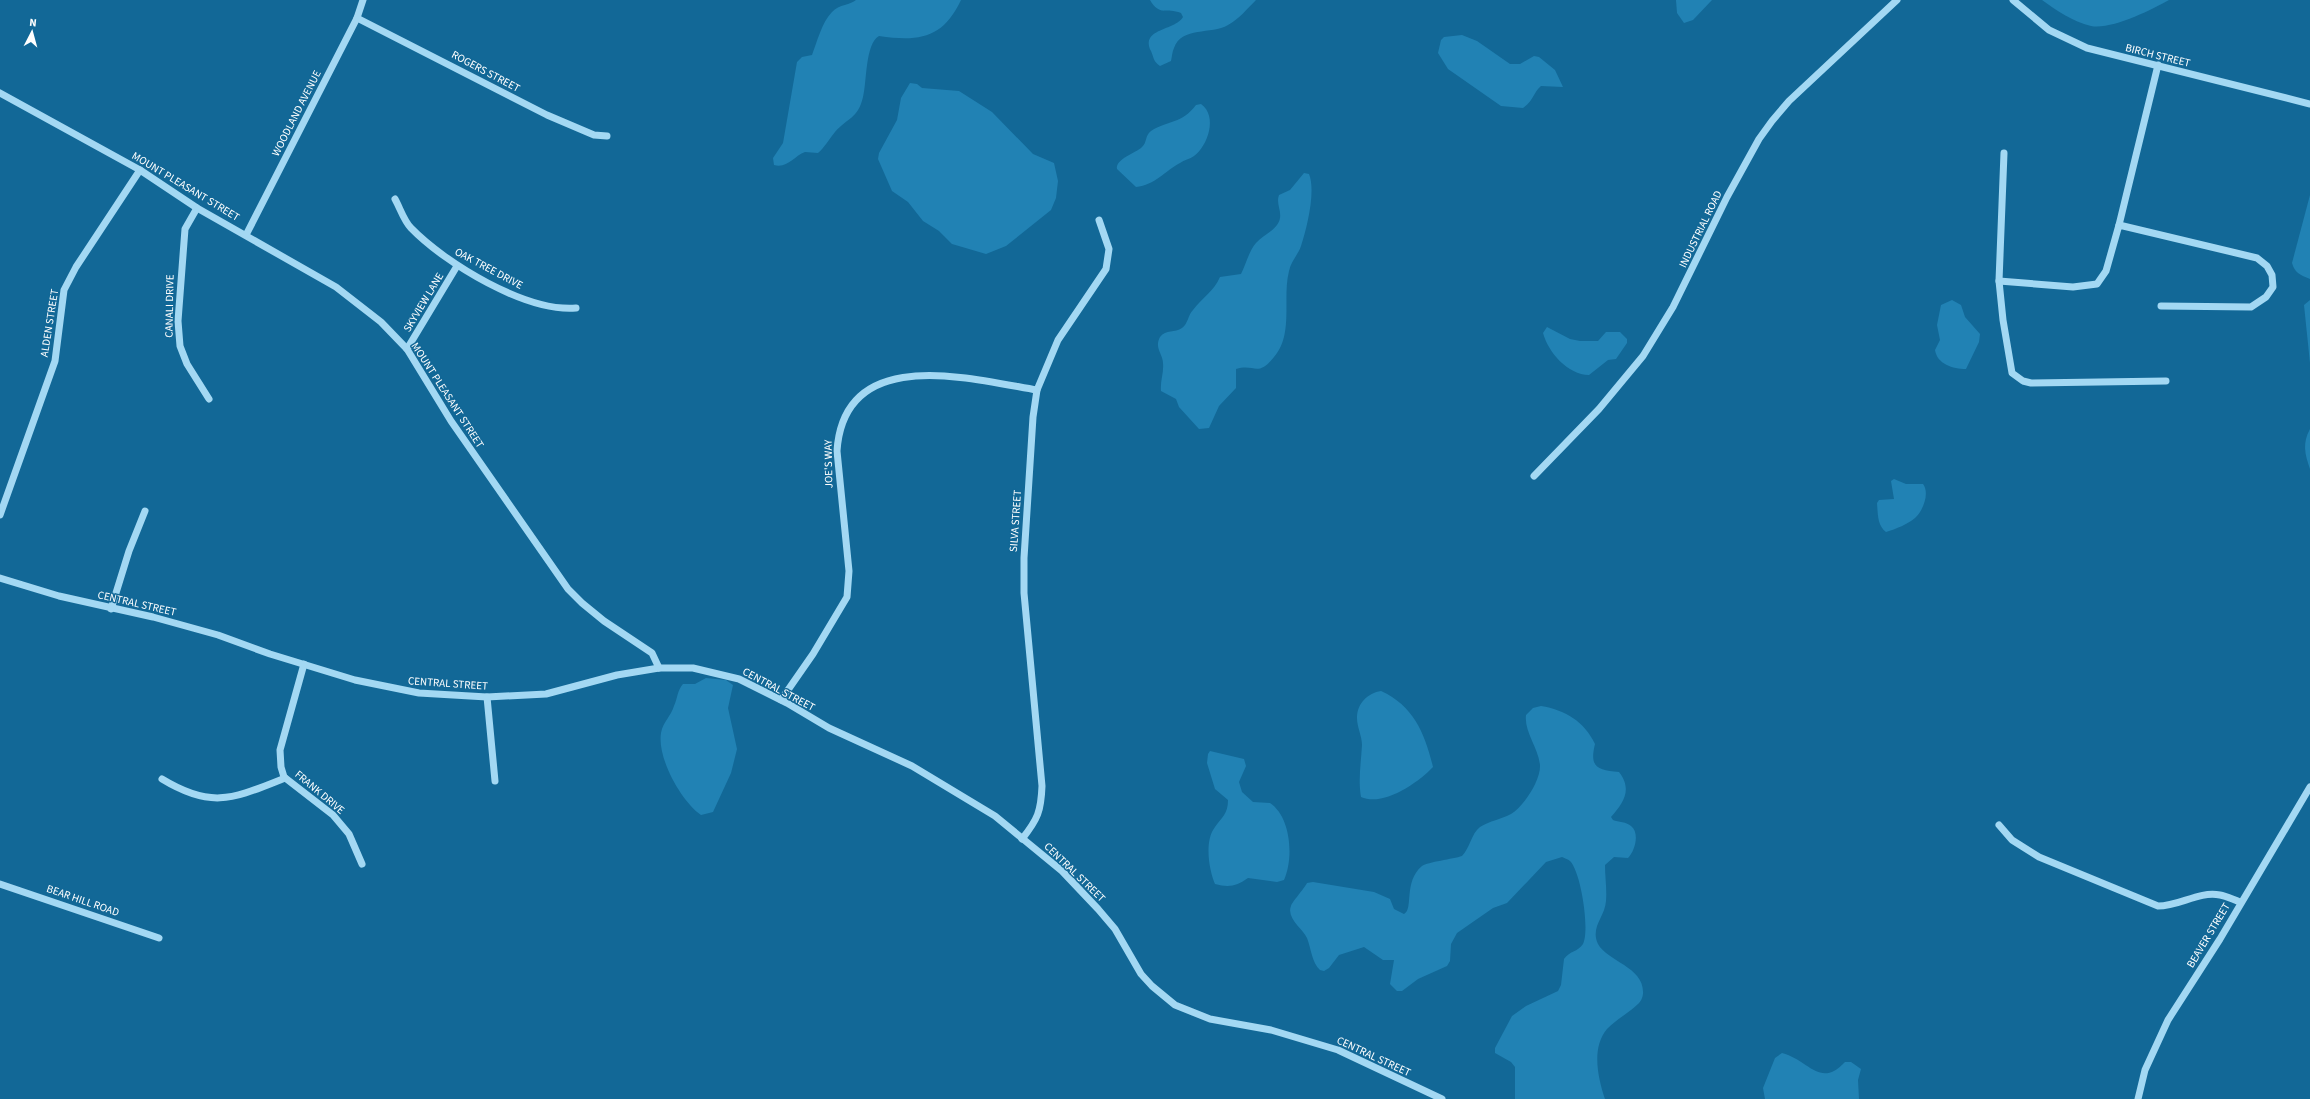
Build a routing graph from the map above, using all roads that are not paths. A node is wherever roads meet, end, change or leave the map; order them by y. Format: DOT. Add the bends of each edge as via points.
graph roads {
  1 [pos="363,0"];
  2 [pos="1896,0"];
  3 [pos="2014,0"];
  4 [pos="357,18"];
  5 [pos="2158,66"];
  6 [pos="0,93"];
  7 [pos="2310,104"];
  8 [pos="607,136"];
  9 [pos="2004,154"];
  10 [pos="140,170"];
  11 [pos="395,199"];
  12 [pos="197,208"];
  13 [pos="1099,220"];
  14 [pos="2118,225"];
  15 [pos="246,235"];
  16 [pos="457,266"];
  17 [pos="1999,281"];
  18 [pos="2161,306"];
  19 [pos="576,308"];
  20 [pos="407,350"];
  21 [pos="2166,381"];
  22 [pos="1037,390"];
  23 [pos="209,399"];
  24 [pos="1534,476"];
  25 [pos="145,511"];
  26 [pos="0,515"];
  27 [pos="0,578"];
  28 [pos="111,609"];
  29 [pos="304,664"];
  30 [pos="659,668"];
  31 [pos="487,697"];
  32 [pos="781,700"];
  33 [pos="285,778"];
  34 [pos="162,779"];
  35 [pos="495,781"];
  36 [pos="2310,787"];
  37 [pos="1999,825"];
  38 [pos="1022,839"];
  39 [pos="362,864"];
  40 [pos="0,884"];
  41 [pos="2240,902"];
  42 [pos="159,938"];
  43 [pos="1442,1099"];
  44 [pos="2138,1099"];
  1 -- 4 [label="street, WOODLAND AVENUE"];
  2 -- 24 [label="street, INDUSTRIAL ROAD" via="1772,121 1759,139 1727,197 1673,307 1647,350 1599,409"];
  3 -- 5 [label="street, BIRCH STREET" via="2049,30 2073,42 2102,53"];
  4 -- 8 [label="street, ROGERS STREET" via="547,115 594,135"];
  4 -- 15 [label="street, WOODLAND AVENUE"];
  5 -- 7 [label="street, BIRCH STREET"];
  5 -- 14 [label="street"];
  6 -- 10 [label="street, MOUNT PLEASANT STREET"];
  9 -- 17 [label="street"];
  10 -- 12 [label="street, MOUNT PLEASANT STREET"];
  10 -- 26 [label="street, ALDEN STREET" via="76,267 64,290 55,361"];
  11 -- 16 [label="street, OAK TREE DRIVE" via="410,227"];
  12 -- 15 [label="street, MOUNT PLEASANT STREET"];
  12 -- 23 [label="street, CANALI DRIVE" via="185,229 179,314 180,346 186,364"];
  13 -- 22 [label="street, SILVA STREET" via="1109,250 1106,269 1058,340"];
  14 -- 17 [label="street" via="2106,271 2097,284 2073,287"];
  14 -- 18 [label="street" via="2257,258 2267,266 2272,275 2273,287 2266,298 2251,307"];
  15 -- 20 [label="street, MOUNT PLEASANT STREET" via="336,287 360,304 382,322"];
  16 -- 19 [label="street, OAK TREE DRIVE" via="527,301 561,309"];
  16 -- 20 [label="street, SKYVIEW LANE"];
  17 -- 21 [label="street" via="2008,352 2012,372 2016,377 2032,382 2057,383"];
  20 -- 30 [label="street, MOUNT PLEASANT STREET" via="451,421 568,589 599,616 652,653"];
  22 -- 32 [label="street, JOE'S WAY" via="980,380 903,377 871,387 856,400 844,416 837,451 849,571 847,597 813,654"];
  22 -- 38 [label="street, SILVA STREET" via="1024,558 1024,593 1042,786 1037,820"];
  25 -- 28 [label="street" via="129,551"];
  27 -- 28 [label="street, CENTRAL STREET"];
  28 -- 29 [label="street, CENTRAL STREET" via="153,617 218,635"];
  29 -- 31 [label="street, CENTRAL STREET" via="386,688 419,693"];
  29 -- 33 [label="street, FRANK DRIVE" via="280,750 281,767"];
  30 -- 31 [label="street, CENTRAL STREET" via="617,675 546,694"];
  30 -- 32 [label="street, CENTRAL STREET" via="693,668 714,672 738,679"];
  31 -- 35 [label="street"];
  32 -- 38 [label="street, CENTRAL STREET" via="829,728 912,766 995,816"];
  33 -- 34 [label="street" via="237,796 216,799 180,790"];
  33 -- 39 [label="street, FRANK DRIVE" via="333,815 349,834"];
  36 -- 41 [label="street, BEAVER STREET"];
  37 -- 41 [label="street" via="2012,840 2038,857 2158,906 2170,906 2212,894"];
  38 -- 43 [label="street, CENTRAL STREET" via="1062,871 1098,909 1115,929 1141,974 1175,1005 1210,1019 1271,1030 1338,1050"];
  40 -- 42 [label="street, BEAR HILL ROAD"];
  41 -- 44 [label="street, BEAVER STREET" via="2220,939 2168,1020 2145,1070"];
}
